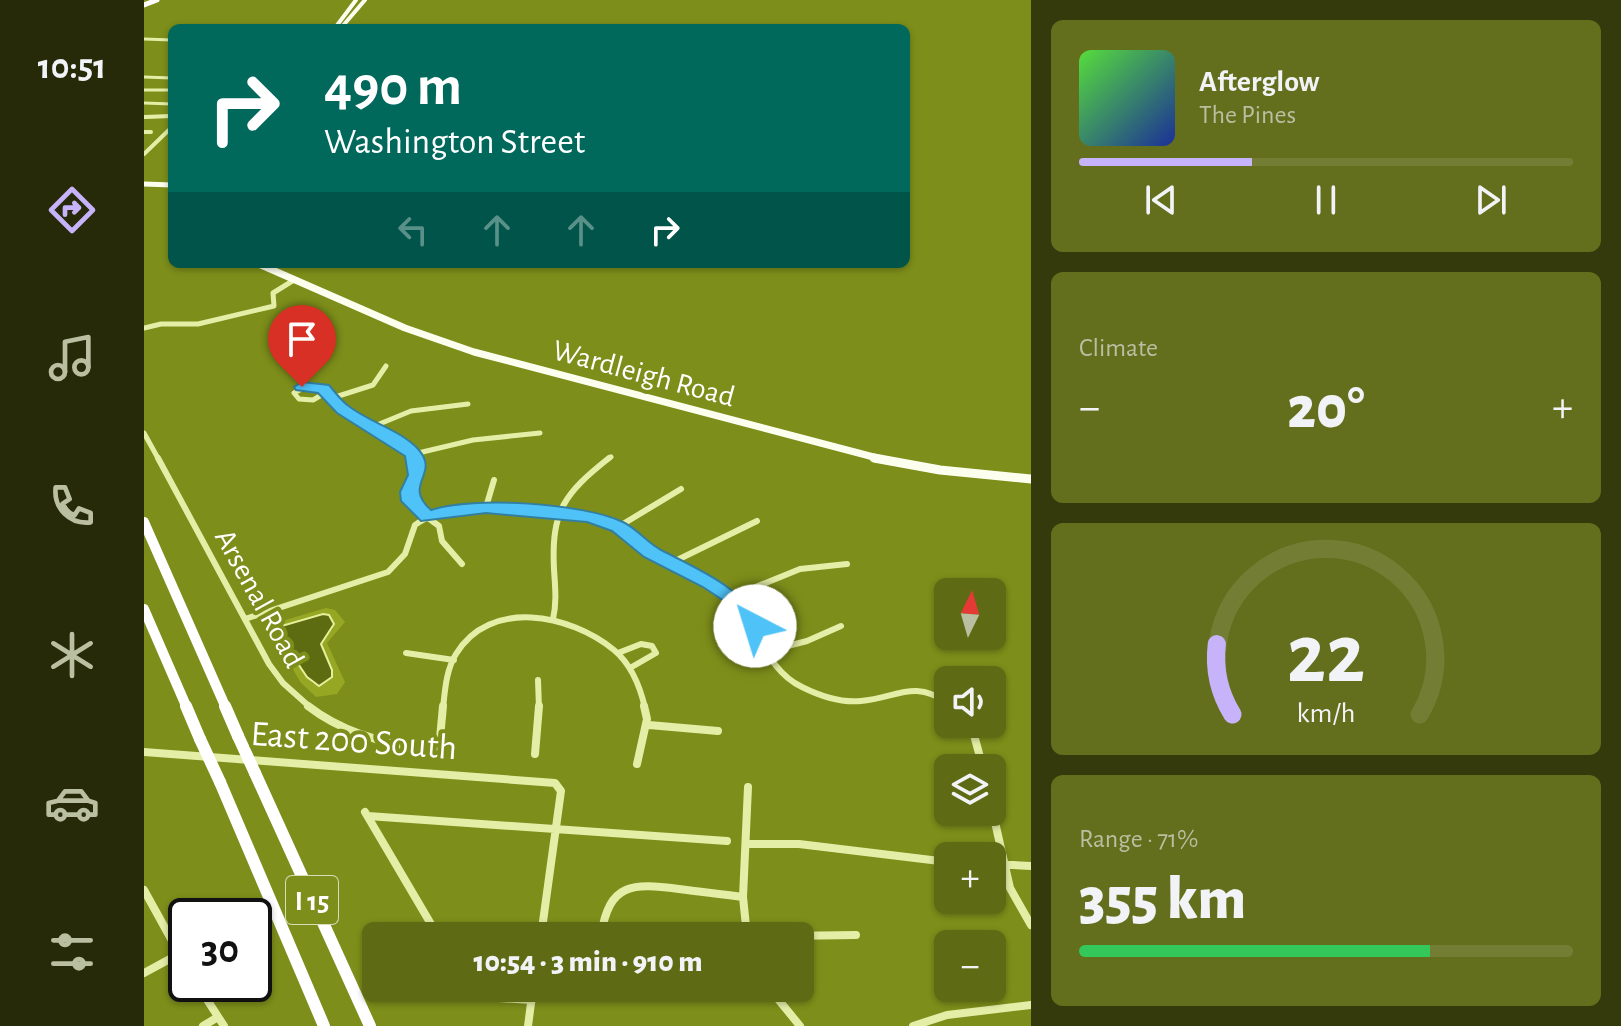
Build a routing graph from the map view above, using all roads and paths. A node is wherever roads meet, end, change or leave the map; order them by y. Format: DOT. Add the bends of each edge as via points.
graph roads {
  1 [pos="157,0"];
  2 [pos="356,0"];
  3 [pos="365,0"];
  4 [pos="144,5"];
  5 [pos="336,24"];
  6 [pos="344,24"];
  7 [pos="144,39"];
  8 [pos="168,40"];
  9 [pos="144,77"];
  10 [pos="168,78"];
  11 [pos="144,90"];
  12 [pos="168,90"];
  13 [pos="144,103"];
  14 [pos="168,104"];
  15 [pos="168,116"];
  16 [pos="144,117"];
  17 [pos="168,131"];
  18 [pos="144,132"];
  19 [pos="151,132"];
  20 [pos="144,154"];
  21 [pos="145,185"];
  22 [pos="168,186"];
  23 [pos="267,268"];
  24 [pos="294,280"];
  25 [pos="144,328"];
  26 [pos="386,366"];
  27 [pos="325,393"];
  28 [pos="318,399"];
  29 [pos="331,399"];
  30 [pos="468,404"];
  31 [pos="372,427"];
  32 [pos="144,433"];
  33 [pos="540,433"];
  34 [pos="414,454"];
  35 [pos="611,457"];
  36 [pos="1031,479"];
  37 [pos="494,480"];
  38 [pos="681,489"];
  39 [pos="486,507"];
  40 [pos="559,512"];
  41 [pos="427,517"];
  42 [pos="757,521"];
  43 [pos="144,522"];
  44 [pos="618,527"];
  45 [pos="462,564"];
  46 [pos="669,564"];
  47 [pos="847,564"];
  48 [pos="731,597"];
  49 [pos="144,609"];
  50 [pos="245,619"];
  51 [pos="553,619"];
  52 [pos="841,626"];
  53 [pos="764,652"];
  54 [pos="406,653"];
  55 [pos="618,653"];
  56 [pos="454,660"];
  57 [pos="630,668"];
  58 [pos="538,680"];
  59 [pos="934,695"];
  60 [pos="649,725"];
  61 [pos="718,731"];
  62 [pos="426,748"];
  63 [pos="439,749"];
  64 [pos="144,752"];
  65 [pos="535,754"];
  66 [pos="637,764"];
  67 [pos="748,787"];
  68 [pos="557,829"];
  69 [pos="727,841"];
  70 [pos="748,844"];
  71 [pos="934,860"];
  72 [pos="1006,864"];
  73 [pos="1031,866"];
  74 [pos="1006,869"];
  75 [pos="144,890"];
  76 [pos="743,897"];
  77 [pos="430,922"];
  78 [pos="543,922"];
  79 [pos="603,922"];
  80 [pos="746,922"];
  81 [pos="1031,925"];
  82 [pos="168,934"];
  83 [pos="856,935"];
  84 [pos="814,936"];
  85 [pos="168,960"];
  86 [pos="144,973"];
  87 [pos="208,1002"];
  88 [pos="532,1002"];
  89 [pos="780,1002"];
  90 [pos="1031,1005"];
  91 [pos="221,1022"];
  92 [pos="203,1026"];
  93 [pos="324,1026"];
  94 [pos="370,1026"];
  95 [pos="528,1026"];
  96 [pos="800,1026"];
  97 [pos="913,1026"];
  1 -- 4 [label="highway"];
  2 -- 5 [label="main road"];
  3 -- 6 [label="main road"];
  7 -- 8 [label="street"];
  9 -- 10 [label="street"];
  11 -- 12 [label="street"];
  13 -- 14 [label="street"];
  15 -- 16 [label="street"];
  17 -- 20 [label="street"];
  18 -- 19 [label="street"];
  21 -- 22 [label="main road"];
  23 -- 24 [label="main road, Wardleigh Road"];
  24 -- 25 [label="street" via="273,293 274,306 198,324"];
  24 -- 36 [label="main road, Wardleigh Road" via="436,339 696,412 885,461"];
  26 -- 29 [label="street" via="373,385"];
  27 -- 28 [label="street"];
  27 -- 28 [label="street" via="320,386 308,385 294,393 304,401"];
  27 -- 29 [label="street"];
  28 -- 29 [label="street"];
  29 -- 31 [label="street"];
  30 -- 31 [label="street" via="411,411"];
  31 -- 34 [label="street"];
  32 -- 50 [label="street, Arsenal Road"];
  33 -- 34 [label="street" via="473,440"];
  34 -- 41 [label="street" via="417,475 405,492"];
  35 -- 40 [label="street" via="568,492"];
  37 -- 39 [label="street"];
  38 -- 44 [label="street"];
  39 -- 40 [label="street"];
  39 -- 41 [label="street"];
  40 -- 44 [label="street"];
  40 -- 51 [label="street" via="551,528 557,606"];
  41 -- 45 [label="street" via="439,526 442,541"];
  41 -- 50 [label="street" via="411,531 405,554 388,572"];
  42 -- 46 [label="street"];
  43 -- 94 [label="highway, I 15, bridge"];
  44 -- 46 [label="street"];
  46 -- 48 [label="street"];
  47 -- 48 [label="street" via="800,569"];
  48 -- 53 [label="street" via="755,626"];
  49 -- 93 [label="highway, I 15, bridge"];
  50 -- 62 [label="street, Arsenal Road" via="282,683 312,712 373,740"];
  51 -- 55 [label="street" via="595,634"];
  51 -- 56 [label="street" via="517,618 484,627"];
  52 -- 53 [label="street"];
  53 -- 59 [label="street" via="793,683 842,701 879,698 898,687"];
  54 -- 56 [label="street"];
  55 -- 57 [label="street"];
  55 -- 57 [label="street" via="641,644 654,648 653,657"];
  56 -- 63 [label="street"];
  57 -- 60 [label="street" via="645,695"];
  58 -- 65 [label="street"];
  60 -- 61 [label="street"];
  60 -- 66 [label="street"];
  64 -- 68 [label="street, East 200 South" via="548,781 561,792"];
  67 -- 70 [label="street"];
  68 -- 69 [label="street"];
  68 -- 77 [label="street" via="367,814"];
  68 -- 78 [label="street"];
  70 -- 71 [label="street" via="799,844"];
  70 -- 76 [label="street"];
  72 -- 73 [label="street"];
  74 -- 81 [label="street" via="1010,888"];
  75 -- 82 [label="street"];
  76 -- 79 [label="street" via="641,884 611,900"];
  76 -- 80 [label="street"];
  83 -- 84 [label="street"];
  85 -- 86 [label="street"];
  87 -- 91 [label="street"];
  88 -- 95 [label="street"];
  89 -- 96 [label="street"];
  90 -- 97 [label="street" via="947,1015"];
  91 -- 92 [label="street"];
}
